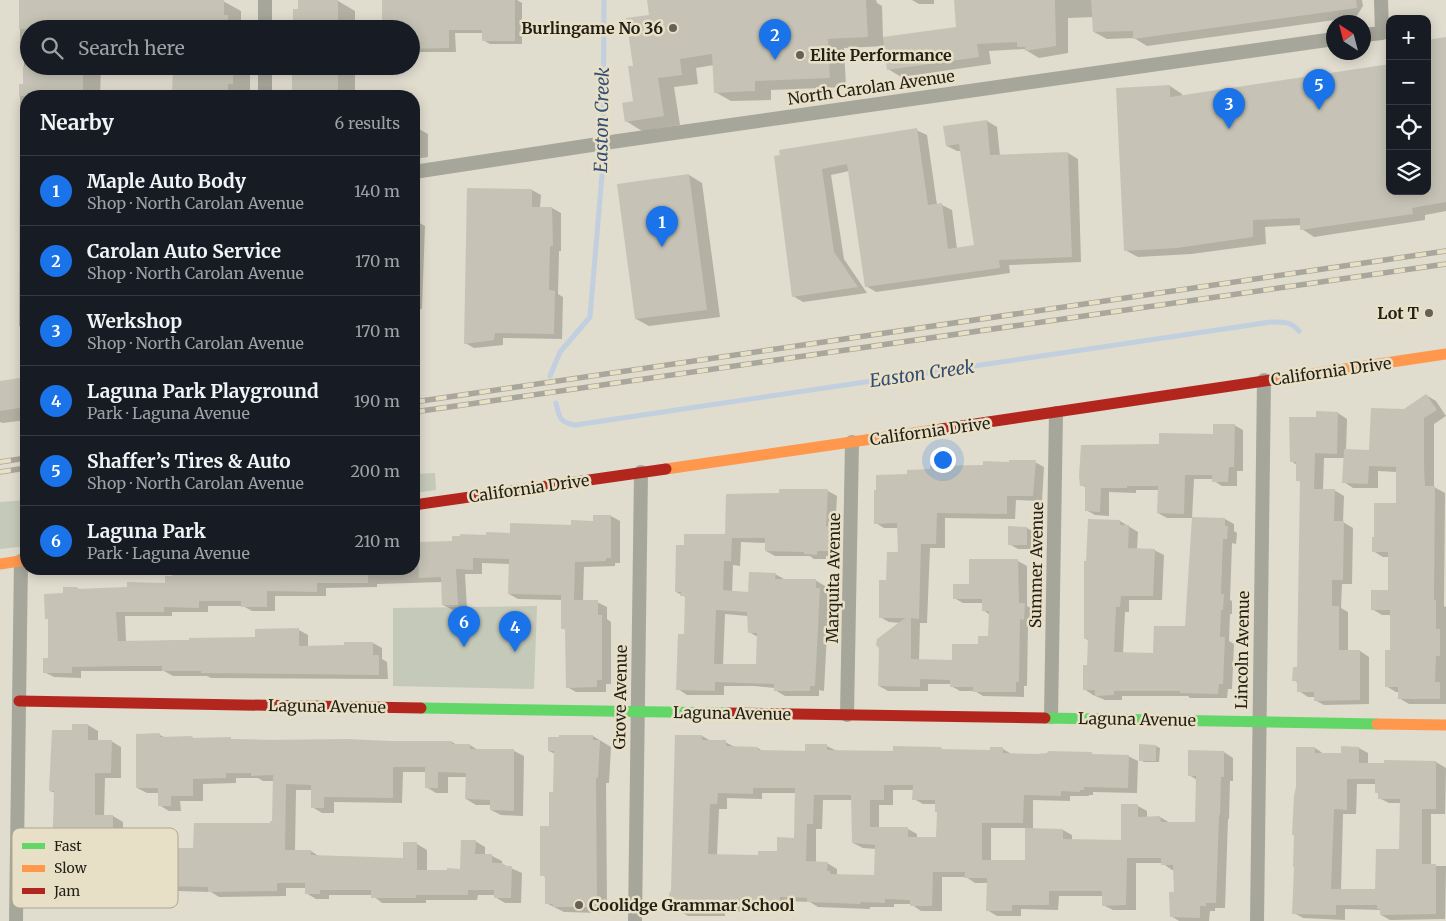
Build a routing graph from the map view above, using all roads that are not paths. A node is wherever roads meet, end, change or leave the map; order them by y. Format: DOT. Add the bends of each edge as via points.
graph roads {
  1 [pos="265,0"];
  2 [pos="1381,0"];
  3 [pos="265,20"];
  4 [pos="1371,34"];
  5 [pos="1326,40"];
  6 [pos="265,75"];
  7 [pos="265,90"];
  8 [pos="420,171"];
  9 [pos="1446,354"];
  10 [pos="1264,380"];
  11 [pos="1056,413"];
  12 [pos="852,442"];
  13 [pos="641,472"];
  14 [pos="420,504"];
  15 [pos="20,561"];
  16 [pos="0,564"];
  17 [pos="23,575"];
  18 [pos="19,701"];
  19 [pos="637,711"];
  20 [pos="847,715"];
  21 [pos="1051,717"];
  22 [pos="1259,721"];
  23 [pos="1446,725"];
  24 [pos="17,828"];
  25 [pos="16,908"];
  26 [pos="16,921"];
  27 [pos="635,921"];
  28 [pos="1257,921"];
  1 -- 3 [label="street"];
  2 -- 4 [label="street" via="1382,32"];
  5 -- 8 [label="street, North Carolan Avenue"];
  6 -- 7 [label="street"];
  9 -- 10 [label="street, California Drive"];
  10 -- 11 [label="street, California Drive"];
  10 -- 22 [label="street, Lincoln Avenue"];
  11 -- 12 [label="street, California Drive"];
  11 -- 21 [label="street, Summer Avenue"];
  12 -- 13 [label="street, California Drive"];
  12 -- 20 [label="street, Marquita Avenue"];
  13 -- 14 [label="street, California Drive"];
  13 -- 19 [label="street, Grove Avenue"];
  15 -- 16 [label="street"];
  17 -- 18 [label="street"];
  18 -- 19 [label="street, Laguna Avenue"];
  18 -- 24 [label="street"];
  19 -- 20 [label="street, Laguna Avenue"];
  19 -- 27 [label="street, Grove Avenue"];
  20 -- 21 [label="street, Laguna Avenue"];
  21 -- 22 [label="street, Laguna Avenue"];
  22 -- 23 [label="street, Laguna Avenue"];
  22 -- 28 [label="street, Lincoln Avenue"];
  25 -- 26 [label="street"];
}
